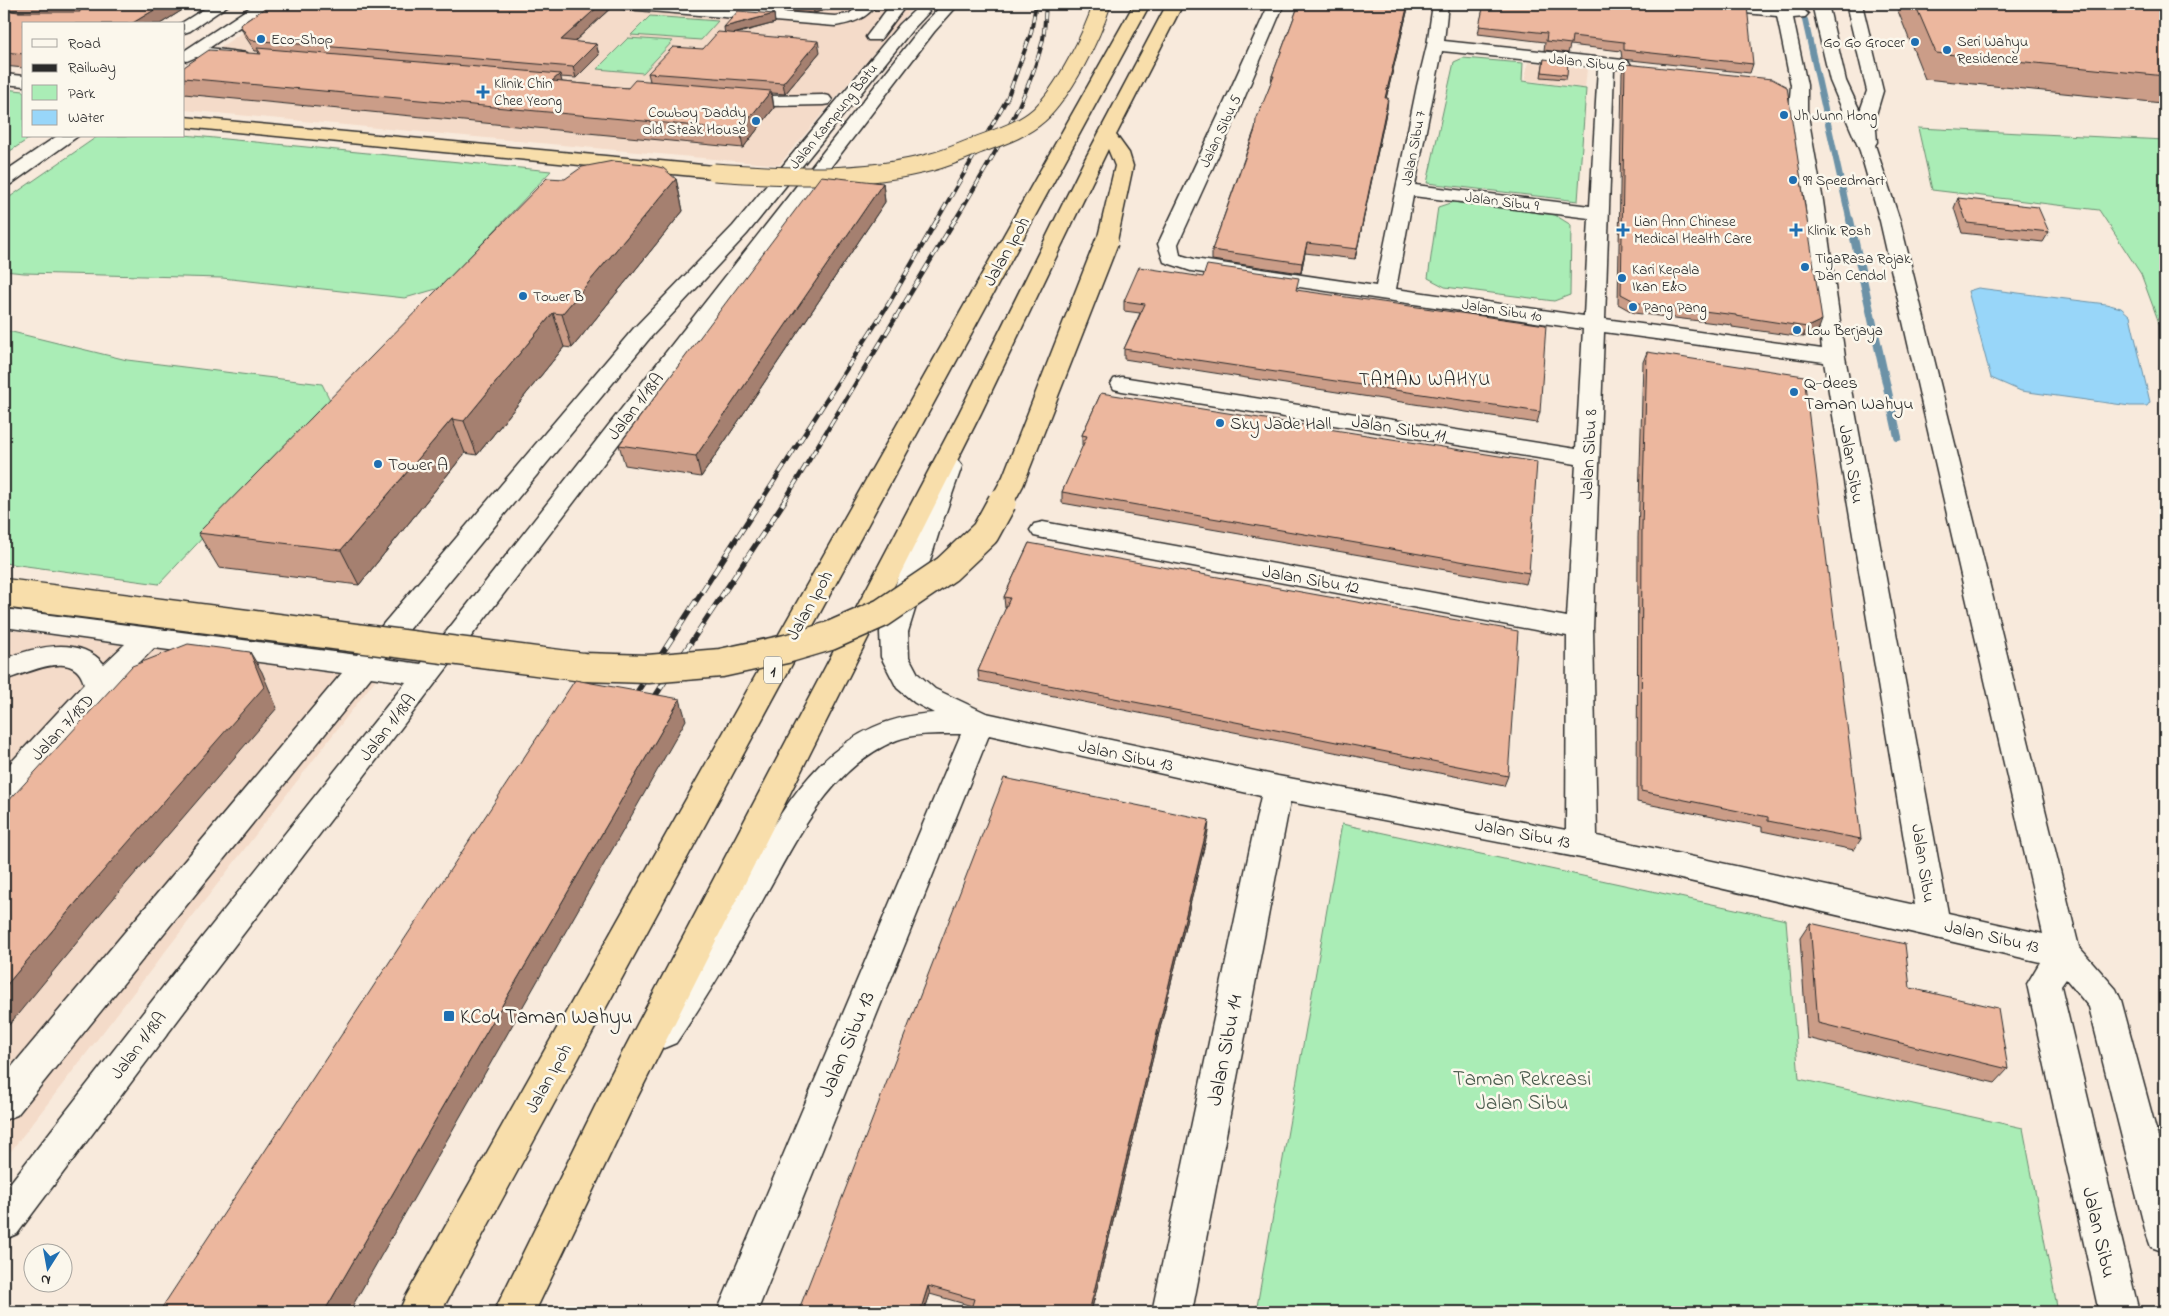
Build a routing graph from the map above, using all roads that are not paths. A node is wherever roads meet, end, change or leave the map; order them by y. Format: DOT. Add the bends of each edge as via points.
graph roads {
  1 [pos="222,4"];
  2 [pos="265,4"];
  3 [pos="625,4"];
  4 [pos="869,4"];
  5 [pos="899,4"];
  6 [pos="929,4"];
  7 [pos="951,4"];
  8 [pos="1102,4"];
  9 [pos="1175,4"];
  10 [pos="1276,4"];
  11 [pos="1441,4"];
  12 [pos="1702,4"];
  13 [pos="1854,4"];
  14 [pos="1141,5"];
  15 [pos="1782,8"];
  16 [pos="1821,10"];
  17 [pos="185,27"];
  18 [pos="1435,45"];
  19 [pos="865,48"];
  20 [pos="188,55"];
  21 [pos="256,58"];
  22 [pos="1606,64"];
  23 [pos="1643,68"];
  24 [pos="4,80"];
  25 [pos="22,81"];
  26 [pos="723,98"];
  27 [pos="806,120"];
  28 [pos="185,122"];
  29 [pos="1107,135"];
  30 [pos="66,138"];
  31 [pos="1869,151"];
  32 [pos="778,155"];
  33 [pos="4,180"];
  34 [pos="1405,189"];
  35 [pos="1600,213"];
  36 [pos="771,232"];
  37 [pos="1171,258"];
  38 [pos="1385,292"];
  39 [pos="1595,324"];
  40 [pos="642,333"];
  41 [pos="1834,357"];
  42 [pos="1122,384"];
  43 [pos="970,413"];
  44 [pos="1587,458"];
  45 [pos="1042,530"];
  46 [pos="4,593"];
  47 [pos="4,618"];
  48 [pos="44,624"];
  49 [pos="1580,628"];
  50 [pos="148,638"];
  51 [pos="363,666"];
  52 [pos="4,668"];
  53 [pos="428,675"];
  54 [pos="100,686"];
  55 [pos="980,722"];
  56 [pos="1278,788"];
  57 [pos="4,789"];
  58 [pos="1582,845"];
  59 [pos="1934,923"];
  60 [pos="2064,953"];
  61 [pos="623,1088"];
  62 [pos="4,1103"];
  63 [pos="4,1220"];
  64 [pos="2165,1233"];
  65 [pos="419,1312"];
  66 [pos="514,1312"];
  67 [pos="737,1312"];
  68 [pos="1172,1312"];
  69 [pos="2119,1312"];
  1 -- 17 [label="street"];
  2 -- 20 [label="street"];
  3 -- 4 [label="street" via="835,21 861,14"];
  5 -- 19 [label="street"];
  6 -- 40 [label="street, Jalan Kampung Batu" via="906,27 740,230"];
  7 -- 36 [label="street, Jalan Kampung Batu" via="928,29"];
  8 -- 28 [label="highway, bridge" via="1064,82 1040,114 994,140 927,164 875,172 772,176"];
  9 -- 29 [label="highway, Jalan Ipoh"];
  10 -- 37 [label="street, Jalan Sibu 5" via="1232,108 1168,244"];
  11 -- 18 [label="street, Jalan Sibu 7"];
  12 -- 15 [label="street"];
  13 -- 31 [label="street" via="1875,91 1866,118"];
  14 -- 65 [label="highway, Jalan Ipoh / 1"];
  15 -- 16 [label="street"];
  15 -- 41 [label="street, Jalan Sibu" via="1790,84 1798,110 1814,202"];
  16 -- 31 [label="street" via="1838,81"];
  18 -- 22 [label="street, Jalan Sibu 6"];
  18 -- 34 [label="street, Jalan Sibu 7"];
  20 -- 21 [label="street"];
  22 -- 23 [label="street, Jalan Sibu 6"];
  22 -- 35 [label="street, Jalan Sibu 8"];
  24 -- 25 [label="street"];
  26 -- 27 [label="street" via="769,101 828,93"];
  29 -- 43 [label="highway, Jalan Ipoh"];
  29 -- 46 [label="highway, bridge" via="1120,153 1124,166 1107,240 1013,481 986,533 947,568 882,613 830,636 721,663 648,669 583,667"];
  30 -- 33 [label="street"];
  31 -- 60 [label="street" via="1892,230"];
  32 -- 40 [label="street"];
  34 -- 35 [label="street, Jalan Sibu 9"];
  34 -- 38 [label="street, Jalan Sibu 7"];
  35 -- 39 [label="street, Jalan Sibu 8" via="1596,240"];
  36 -- 53 [label="street, Jalan 1/18A"];
  37 -- 38 [label="street, Jalan Sibu 10" via="1191,265"];
  38 -- 39 [label="street, Jalan Sibu 10"];
  39 -- 41 [label="street, Jalan Sibu 10"];
  39 -- 44 [label="street, Jalan Sibu 8"];
  40 -- 51 [label="street"];
  41 -- 59 [label="street, Jalan Sibu"];
  42 -- 44 [label="street, Jalan Sibu 11"];
  43 -- 55 [label="street, Jalan Sibu 13" via="926,532 894,637 896,657 907,681 925,696"];
  43 -- 61 [label="highway, Jalan Ipoh"];
  44 -- 49 [label="street, Jalan Sibu 8"];
  45 -- 49 [label="street, Jalan Sibu 12"];
  47 -- 48 [label="street"];
  48 -- 50 [label="street"];
  48 -- 52 [label="street, Jalan 7/18D"];
  49 -- 58 [label="street, Jalan Sibu 8"];
  50 -- 51 [label="street"];
  50 -- 54 [label="street, Jalan 7/18D"];
  51 -- 53 [label="street"];
  51 -- 62 [label="street"];
  52 -- 54 [label="street, Jalan 7/18D" via="48,656 76,658 95,668"];
  53 -- 63 [label="street, Jalan 1/18A"];
  54 -- 57 [label="street, Jalan 7/18D"];
  55 -- 56 [label="street, Jalan Sibu 13"];
  55 -- 61 [label="street, Jalan Sibu 13" via="921,724 885,733 852,750 819,783 783,836 685,1002"];
  55 -- 67 [label="street, Jalan Sibu 13"];
  56 -- 58 [label="street, Jalan Sibu 13"];
  56 -- 68 [label="street, Jalan Sibu 14"];
  58 -- 59 [label="street, Jalan Sibu 13"];
  59 -- 60 [label="street, Jalan Sibu 13"];
  60 -- 64 [label="street" via="2104,1000"];
  60 -- 69 [label="street, Jalan Sibu" via="2044,984"];
  61 -- 66 [label="highway, Jalan Ipoh"];
}
